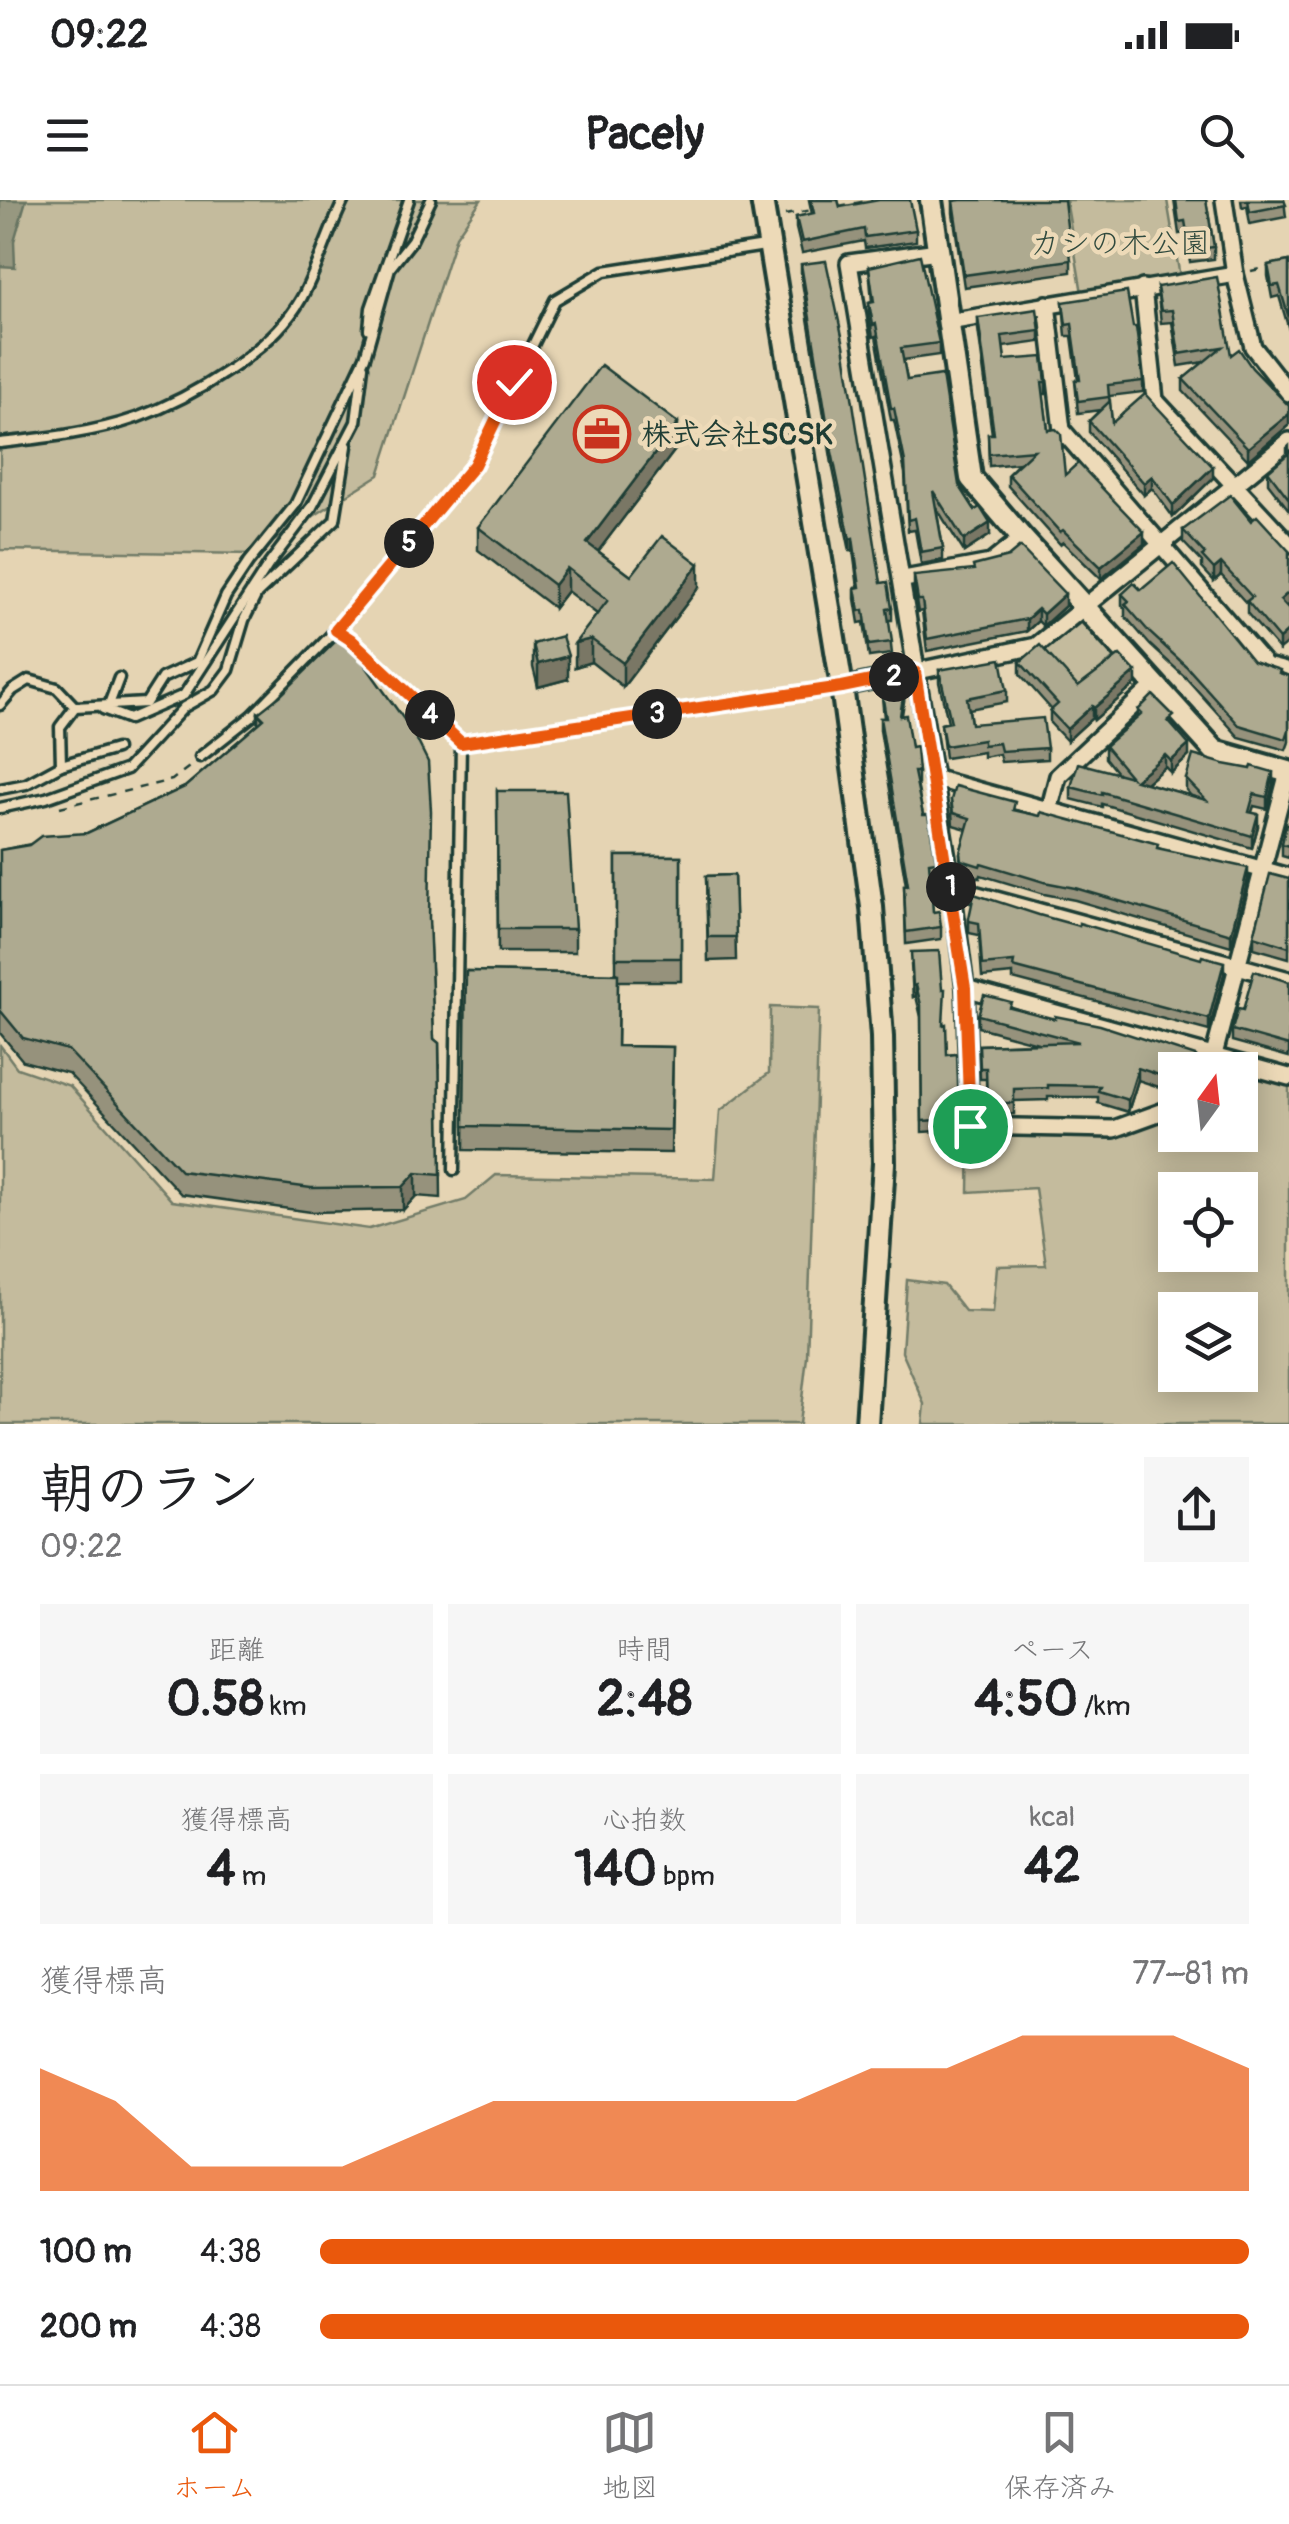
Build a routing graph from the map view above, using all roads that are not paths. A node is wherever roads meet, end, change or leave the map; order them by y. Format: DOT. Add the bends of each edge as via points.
graph roads {
  1 [pos="344,200"];
  2 [pos="409,200"];
  3 [pos="431,200"];
  4 [pos="931,200"];
  5 [pos="1224,200"];
  6 [pos="763,209"];
  7 [pos="770,245"];
  8 [pos="938,250"];
  9 [pos="1235,274"];
  10 [pos="1143,288"];
  11 [pos="1048,304"];
  12 [pos="948,322"];
  13 [pos="365,357"];
  14 [pos="1289,393"];
  15 [pos="348,436"];
  16 [pos="1289,441"];
  17 [pos="0,442"];
  18 [pos="1234,485"];
  19 [pos="1022,538"];
  20 [pos="1161,544"];
  21 [pos="1289,544"];
  22 [pos="900,579"];
  23 [pos="1084,607"];
  24 [pos="336,630"];
  25 [pos="915,672"];
  26 [pos="1289,672"];
  27 [pos="119,678"];
  28 [pos="1156,686"];
  29 [pos="842,687"];
  30 [pos="0,704"];
  31 [pos="75,707"];
  32 [pos="98,707"];
  33 [pos="108,708"];
  34 [pos="461,743"];
  35 [pos="116,748"];
  36 [pos="200,758"];
  37 [pos="61,765"];
  38 [pos="1288,772"];
  39 [pos="933,778"];
  40 [pos="0,789"];
  41 [pos="0,808"];
  42 [pos="1049,811"];
  43 [pos="1263,870"];
  44 [pos="1289,877"];
  45 [pos="952,888"];
  46 [pos="1237,966"];
  47 [pos="1289,980"];
  48 [pos="965,988"];
  49 [pos="1175,1052"];
  50 [pos="1214,1052"];
  51 [pos="1258,1071"];
  52 [pos="1289,1077"];
  53 [pos="1158,1113"];
  54 [pos="454,1170"];
  55 [pos="867,1424"];
  1 -- 17 [label="lane" via="301,300 259,349 135,418"];
  2 -- 13 [label="lane" via="371,308"];
  3 -- 13 [label="lane" via="390,268"];
  4 -- 8 [label="street"];
  5 -- 9 [label="street"];
  6 -- 7 [label="street"];
  7 -- 24 [label="lane" via="604,271 555,300 474,465"];
  7 -- 29 [label="street"];
  8 -- 12 [label="street"];
  8 -- 22 [label="street" via="849,263"];
  9 -- 10 [label="street"];
  9 -- 14 [label="street" via="1253,348"];
  10 -- 11 [label="street"];
  10 -- 18 [label="street" via="1155,400"];
  11 -- 12 [label="street"];
  11 -- 20 [label="street" via="1062,430"];
  12 -- 19 [label="street" via="971,478"];
  13 -- 15 [label="lane"];
  13 -- 33 [label="lane" via="295,505 226,596 197,662 162,678 146,703"];
  15 -- 32 [label="lane" via="312,507 184,695 129,719"];
  15 -- 41 [label="lane" via="335,520 257,594 229,670 214,690 184,707 127,770"];
  16 -- 18 [label="street"];
  18 -- 20 [label="street"];
  18 -- 21 [label="street"];
  19 -- 22 [label="street" via="992,563"];
  19 -- 23 [label="street"];
  20 -- 23 [label="street"];
  20 -- 26 [label="street" via="1266,666"];
  22 -- 25 [label="street"];
  23 -- 25 [label="street" via="1036,646"];
  23 -- 28 [label="street"];
  24 -- 34 [label="lane"];
  24 -- 36 [label="lane" via="252,716"];
  25 -- 29 [label="street"];
  25 -- 39 [label="street"];
  27 -- 33 [label="lane"];
  28 -- 38 [label="street" via="1214,750"];
  28 -- 42 [label="street" via="1058,776"];
  29 -- 34 [label="lane"];
  29 -- 55 [label="street" via="882,1037 884,1163"];
  30 -- 31 [label="lane" via="29,680 57,688"];
  31 -- 32 [label="lane"];
  31 -- 37 [label="lane" via="60,727"];
  32 -- 33 [label="lane"];
  34 -- 54 [label="lane"];
  35 -- 37 [label="lane"];
  37 -- 40 [label="lane"];
  38 -- 43 [label="street"];
  39 -- 42 [label="street"];
  39 -- 45 [label="street"];
  42 -- 43 [label="street"];
  43 -- 44 [label="street"];
  43 -- 46 [label="street"];
  45 -- 46 [label="street"];
  45 -- 48 [label="street"];
  46 -- 47 [label="street"];
  46 -- 50 [label="street"];
  48 -- 49 [label="street"];
  48 -- 53 [label="street" via="970,1126 1114,1130"];
  51 -- 52 [label="street"];
}
